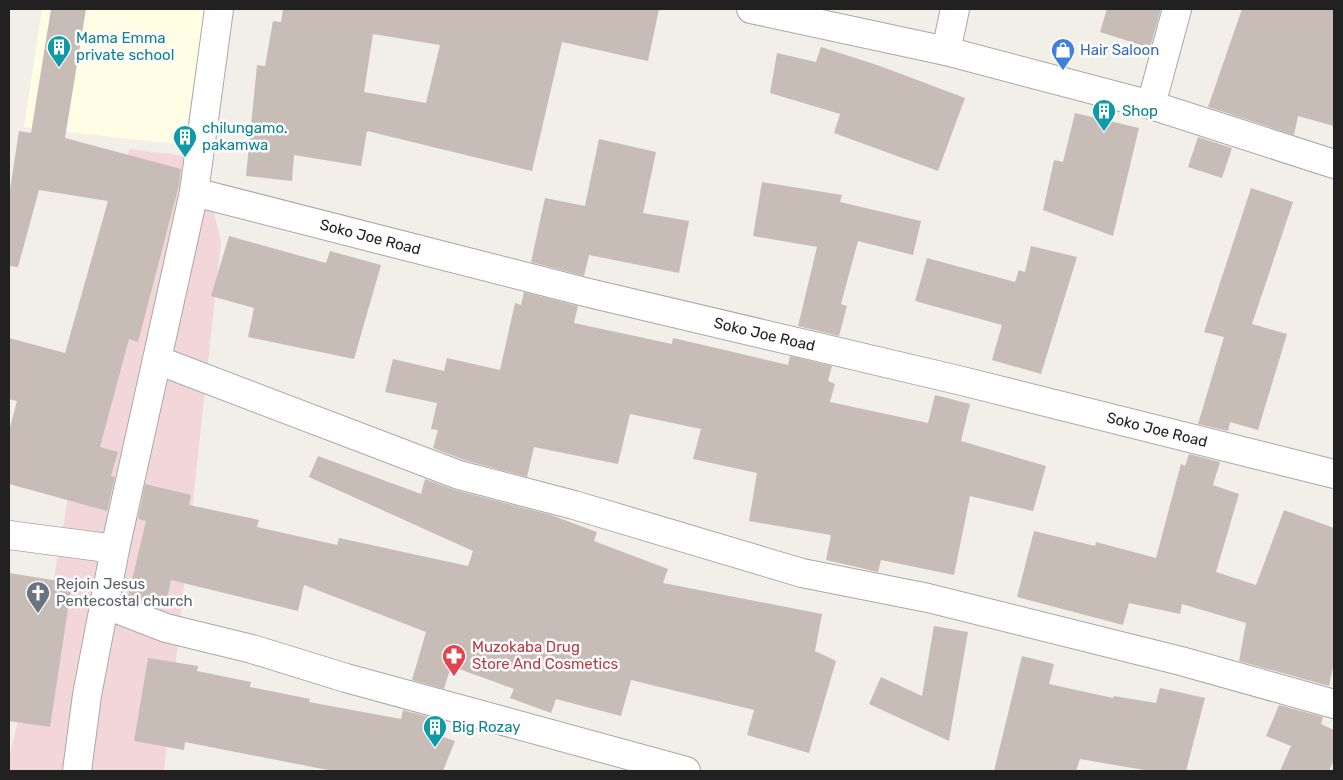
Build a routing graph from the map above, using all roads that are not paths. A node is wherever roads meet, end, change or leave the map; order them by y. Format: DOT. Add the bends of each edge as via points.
graph roads {
  1 [pos="219,9"];
  2 [pos="751,9"];
  3 [pos="955,9"];
  4 [pos="1177,9"];
  5 [pos="946,51"];
  6 [pos="1151,105"];
  7 [pos="1334,164"];
  8 [pos="194,192"];
  9 [pos="157,360"];
  10 [pos="1334,474"];
  11 [pos="9,535"];
  12 [pos="115,549"];
  13 [pos="104,604"];
  14 [pos="1334,704"];
  15 [pos="80,770"];
  16 [pos="686,771"];
  1 -- 8 [label="street"];
  2 -- 5 [label="street"];
  3 -- 5 [label="street"];
  4 -- 6 [label="street"];
  5 -- 6 [label="street"];
  6 -- 7 [label="street"];
  8 -- 9 [label="street"];
  8 -- 10 [label="street, Soko Joe Road" via="589,293 958,380"];
  9 -- 12 [label="street"];
  9 -- 14 [label="street" via="459,475 802,573 937,600 1181,661"];
  11 -- 12 [label="street"];
  12 -- 13 [label="street"];
  13 -- 15 [label="street"];
  13 -- 16 [label="street" via="166,628 252,649"];
}
